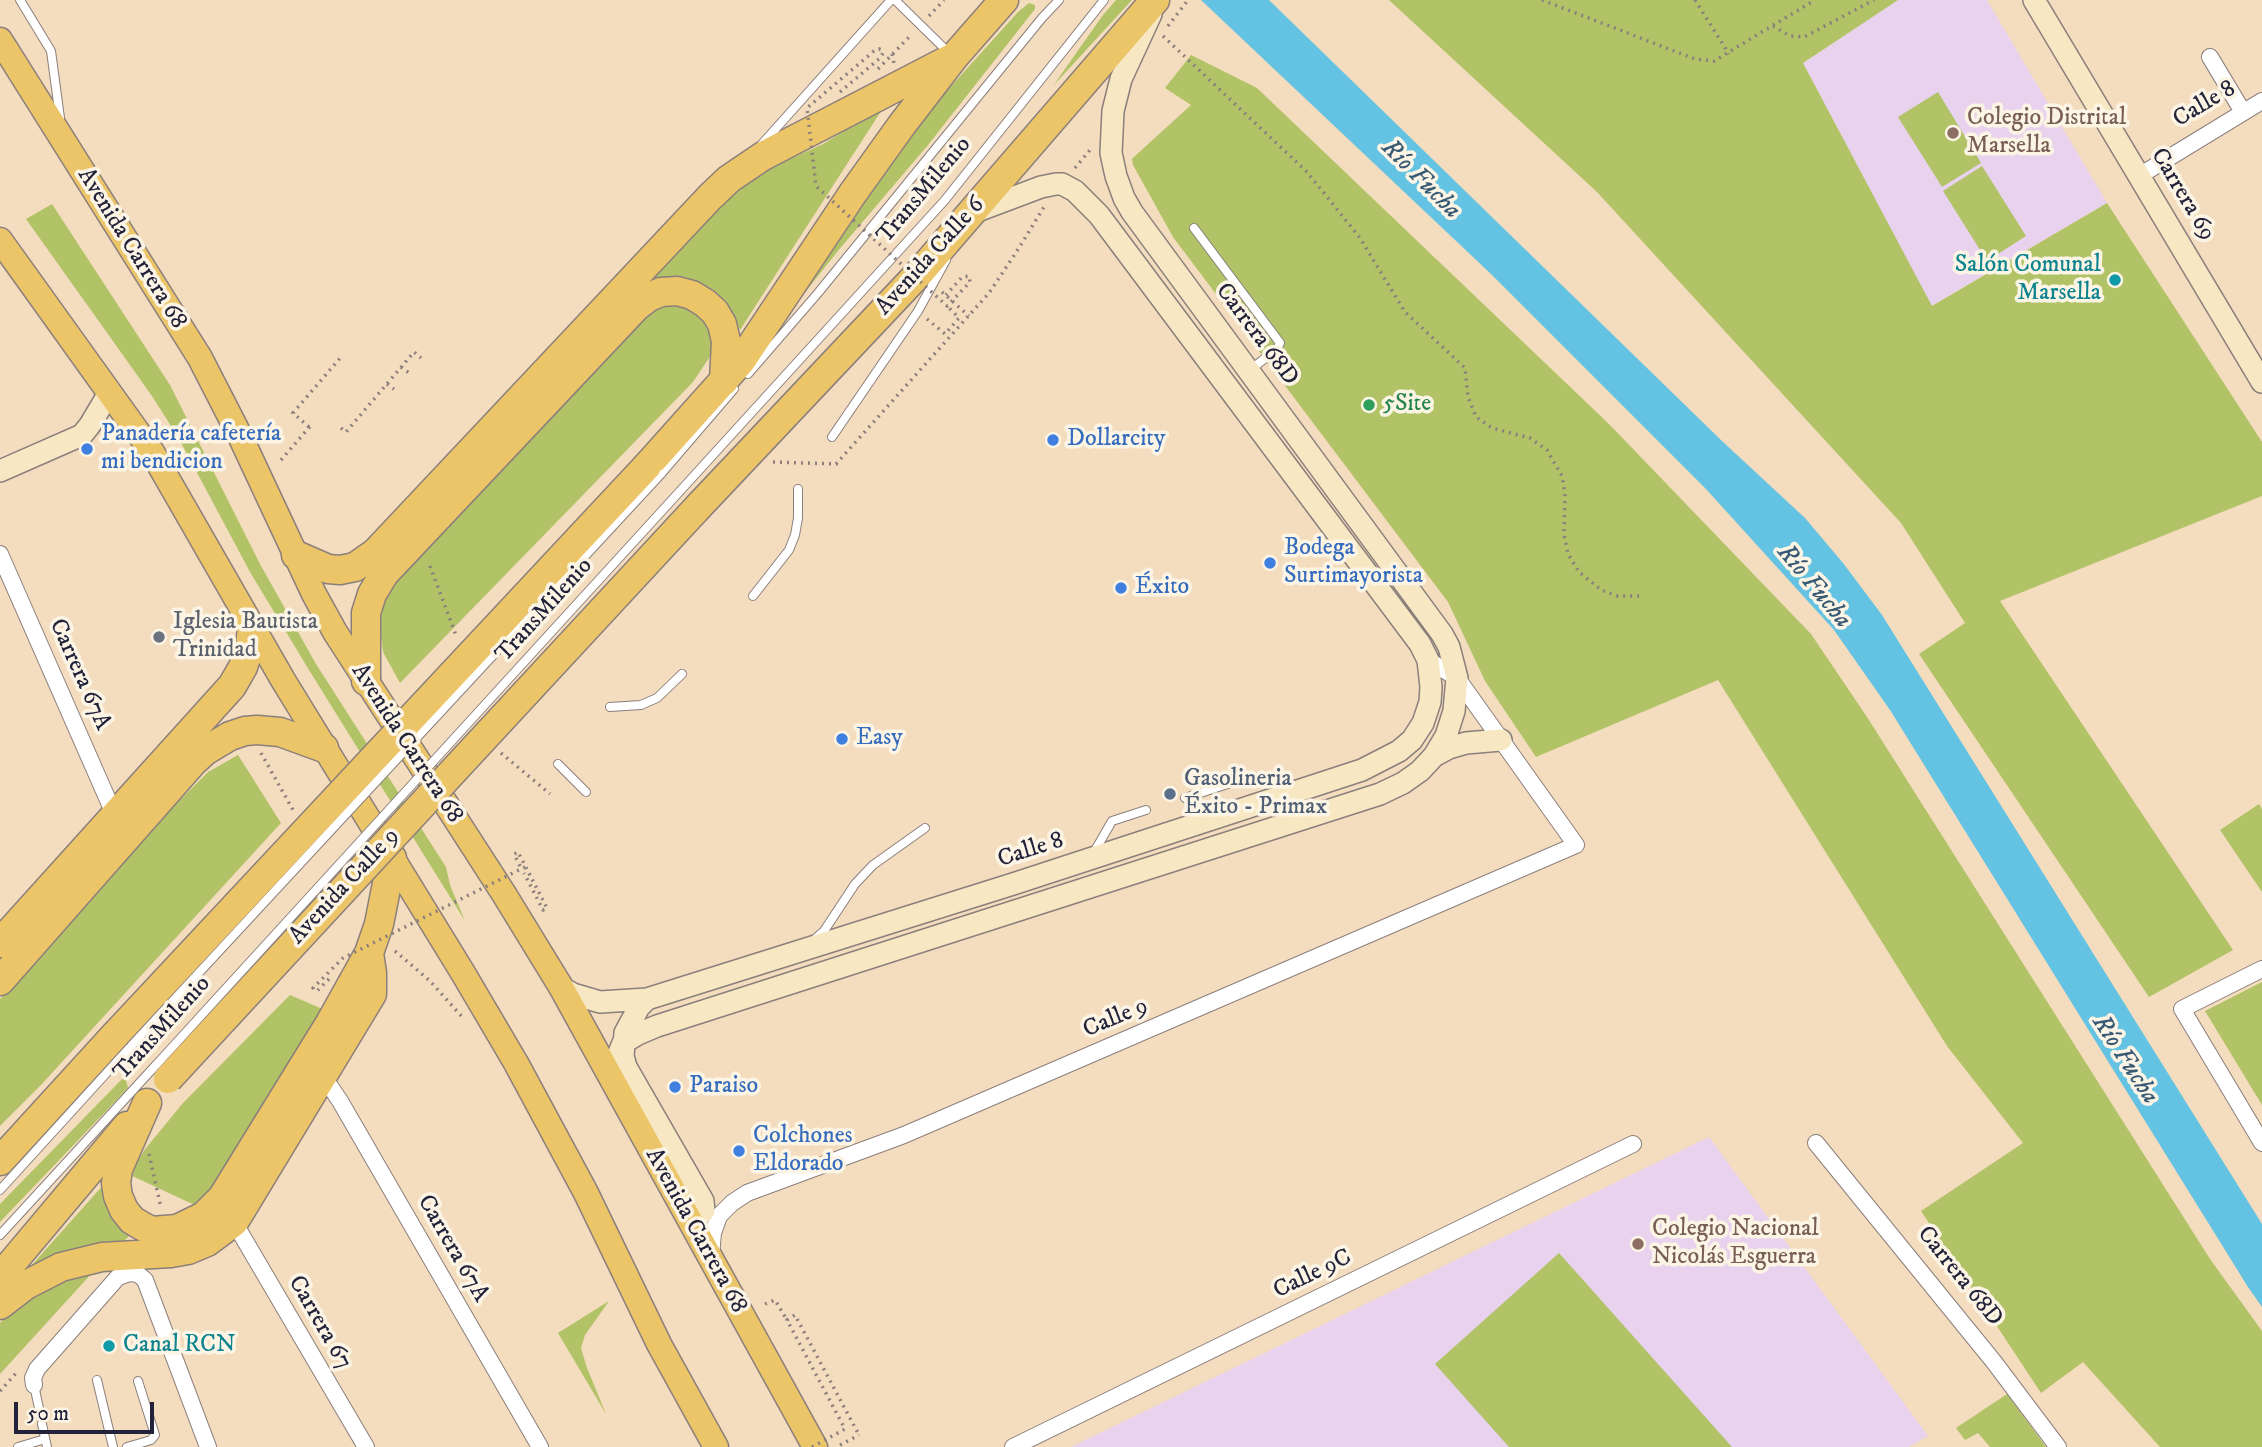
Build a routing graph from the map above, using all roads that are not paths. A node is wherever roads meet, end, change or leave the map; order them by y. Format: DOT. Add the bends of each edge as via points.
graph roads {
  1 [pos="20,0"];
  2 [pos="893,0"];
  3 [pos="1004,0"];
  4 [pos="1059,0"];
  5 [pos="1104,0"];
  6 [pos="1157,0"];
  7 [pos="2034,0"];
  8 [pos="0,40"];
  9 [pos="954,57"];
  10 [pos="2210,57"];
  11 [pos="2262,101"];
  12 [pos="2243,113"];
  13 [pos="63,141"];
  14 [pos="737,173"];
  15 [pos="2139,176"];
  16 [pos="970,214"];
  17 [pos="1194,228"];
  18 [pos="0,240"];
  19 [pos="1250,370"];
  20 [pos="724,381"];
  21 [pos="2262,382"];
  22 [pos="108,393"];
  23 [pos="832,437"];
  24 [pos="654,470"];
  25 [pos="0,471"];
  26 [pos="798,489"];
  27 [pos="690,498"];
  28 [pos="0,554"];
  29 [pos="296,555"];
  30 [pos="753,596"];
  31 [pos="252,628"];
  32 [pos="1424,652"];
  33 [pos="682,674"];
  34 [pos="1457,677"];
  35 [pos="366,681"];
  36 [pos="610,707"];
  37 [pos="1501,740"];
  38 [pos="324,748"];
  39 [pos="1434,756"];
  40 [pos="558,764"];
  41 [pos="1305,789"];
  42 [pos="586,792"];
  43 [pos="1185,797"];
  44 [pos="1146,810"];
  45 [pos="115,816"];
  46 [pos="925,828"];
  47 [pos="1576,845"];
  48 [pos="392,858"];
  49 [pos="1090,859"];
  50 [pos="1,940"];
  51 [pos="799,952"];
  52 [pos="369,953"];
  53 [pos="2262,969"];
  54 [pos="0,981"];
  55 [pos="561,987"];
  56 [pos="647,999"];
  57 [pos="124,1040"];
  58 [pos="623,1043"];
  59 [pos="162,1072"];
  60 [pos="610,1075"];
  61 [pos="323,1076"];
  62 [pos="147,1102"];
  63 [pos="27,1132"];
  64 [pos="1815,1143"];
  65 [pos="2262,1143"];
  66 [pos="1633,1144"];
  67 [pos="0,1146"];
  68 [pos="0,1155"];
  69 [pos="0,1161"];
  70 [pos="0,1190"];
  71 [pos="684,1211"];
  72 [pos="234,1222"];
  73 [pos="0,1235"];
  74 [pos="711,1262"];
  75 [pos="0,1277"];
  76 [pos="0,1305"];
  77 [pos="97,1380"];
  78 [pos="138,1381"];
  79 [pos="34,1385"];
  80 [pos="40,1413"];
  81 [pos="43,1424"];
  82 [pos="46,1443"];
  83 [pos="18,1447"];
  84 [pos="113,1447"];
  85 [pos="127,1447"];
  86 [pos="208,1447"];
  87 [pos="366,1447"];
  88 [pos="540,1447"];
  89 [pos="716,1447"];
  90 [pos="813,1447"];
  91 [pos="1013,1447"];
  92 [pos="2058,1447"];
  1 -- 13 [label="lane" via="51,51"];
  2 -- 9 [label="lane"];
  2 -- 14 [label="lane"];
  3 -- 9 [label="highway"];
  4 -- 24 [label="lane, TransMilenio" via="818,293"];
  5 -- 27 [label="lane, TransMilenio" via="936,210"];
  6 -- 16 [label="highway, Avenida Calle 6"];
  6 -- 19 [label="street, Carrera 68D" via="1121,79 1111,125 1116,176 1132,212"];
  7 -- 15 [label="street, Carrera 69"];
  8 -- 13 [label="main road, Avenida Carrera 68"];
  9 -- 14 [label="highway"];
  9 -- 20 [label="highway" via="853,193"];
  10 -- 12 [label="street"];
  11 -- 12 [label="street, Calle 8"];
  12 -- 15 [label="street, Calle 8"];
  13 -- 29 [label="main road, Avenida Carrera 68" via="200,358"];
  14 -- 29 [label="highway" via="375,553 355,567 340,570"];
  15 -- 21 [label="street, Carrera 69"];
  16 -- 23 [label="lane" via="918,311"];
  16 -- 27 [label="highway, Avenida Calle 6" via="893,301"];
  16 -- 32 [label="street, Carrera 68D" via="1041,187 1062,184 1075,191 1099,215"];
  17 -- 19 [label="lane" via="1280,343"];
  18 -- 22 [label="main road"];
  19 -- 34 [label="street, Carrera 68D" via="1443,634"];
  20 -- 24 [label="highway"];
  20 -- 35 [label="highway" via="722,324 705,303 677,291 661,292 636,307 377,584 366,613"];
  22 -- 25 [label="street" via="82,435"];
  22 -- 31 [label="main road" via="152,452"];
  24 -- 57 [label="highway, bridge"];
  26 -- 30 [label="lane" via="798,518 789,550"];
  27 -- 59 [label="highway, Avenida Calle 9, bridge"];
  28 -- 45 [label="street, Carrera 67A"];
  29 -- 35 [label="main road, Avenida Carrera 68" via="319,604"];
  31 -- 38 [label="main road"];
  31 -- 45 [label="highway" via="250,647 232,686"];
  32 -- 34 [label="street, Carrera 68D"];
  32 -- 41 [label="street, Calle 8" via="1430,702 1412,740 1385,760"];
  33 -- 36 [label="lane" via="657,698 641,705"];
  34 -- 37 [label="street, Carrera 68D"];
  34 -- 39 [label="street" via="1454,711"];
  35 -- 55 [label="main road, Avenida Carrera 68"];
  37 -- 39 [label="street" via="1466,743"];
  37 -- 47 [label="street, Carrera 68D"];
  38 -- 48 [label="main road"];
  38 -- 54 [label="highway" via="269,730 245,731 216,743 193,762"];
  39 -- 58 [label="street" via="1403,783 1380,794 657,1026"];
  40 -- 42 [label="lane"];
  41 -- 43 [label="lane" via="1252,776"];
  41 -- 49 [label="street, Calle 8"];
  44 -- 49 [label="lane" via="1112,821"];
  45 -- 50 [label="highway"];
  46 -- 51 [label="lane" via="873,865 824,931"];
  47 -- 74 [label="street, Calle 9" via="904,1135 747,1193 719,1216"];
  48 -- 52 [label="highway"];
  48 -- 89 [label="main road" via="516,1063 586,1193 682,1390"];
  49 -- 51 [label="street, Calle 8"];
  51 -- 56 [label="street, Calle 8"];
  52 -- 61 [label="highway" via="372,994"];
  52 -- 62 [label="highway" via="222,1198 204,1216 177,1229 152,1231 132,1220 116,1183"];
  53 -- 65 [label="street" via="2182,1009"];
  55 -- 56 [label="street, Calle 8" via="600,1002"];
  55 -- 60 [label="main road, Avenida Carrera 68"];
  56 -- 58 [label="street" via="631,1020"];
  57 -- 63 [label="highway"];
  57 -- 70 [label="lane, TransMilenio"];
  58 -- 60 [label="street"];
  58 -- 71 [label="street" via="626,1067 703,1201 704,1211 699,1216"];
  59 -- 62 [label="highway, Avenida Calle 9"];
  59 -- 73 [label="lane, TransMilenio"];
  60 -- 71 [label="main road, Avenida Carrera 68"];
  61 -- 72 [label="highway"];
  61 -- 88 [label="street, Carrera 67A"];
  62 -- 75 [label="highway, Avenida Calle 9"];
  63 -- 67 [label="highway"];
  63 -- 68 [label="highway"];
  63 -- 69 [label="highway"];
  64 -- 92 [label="street, Carrera 68D"];
  66 -- 91 [label="street, Calle 9C"];
  71 -- 74 [label="main road, Avenida Carrera 68"];
  72 -- 76 [label="highway" via="208,1242 188,1250 102,1256 61,1267"];
  72 -- 87 [label="street, Carrera 67"];
  74 -- 90 [label="main road, Avenida Carrera 68"];
  77 -- 84 [label="lane"];
  78 -- 85 [label="lane" via="155,1435"];
  79 -- 80 [label="lane"];
  79 -- 86 [label="street" via="37,1369 118,1277 138,1274 145,1280"];
  81 -- 82 [label="lane"];
  82 -- 83 [label="lane"];
}
